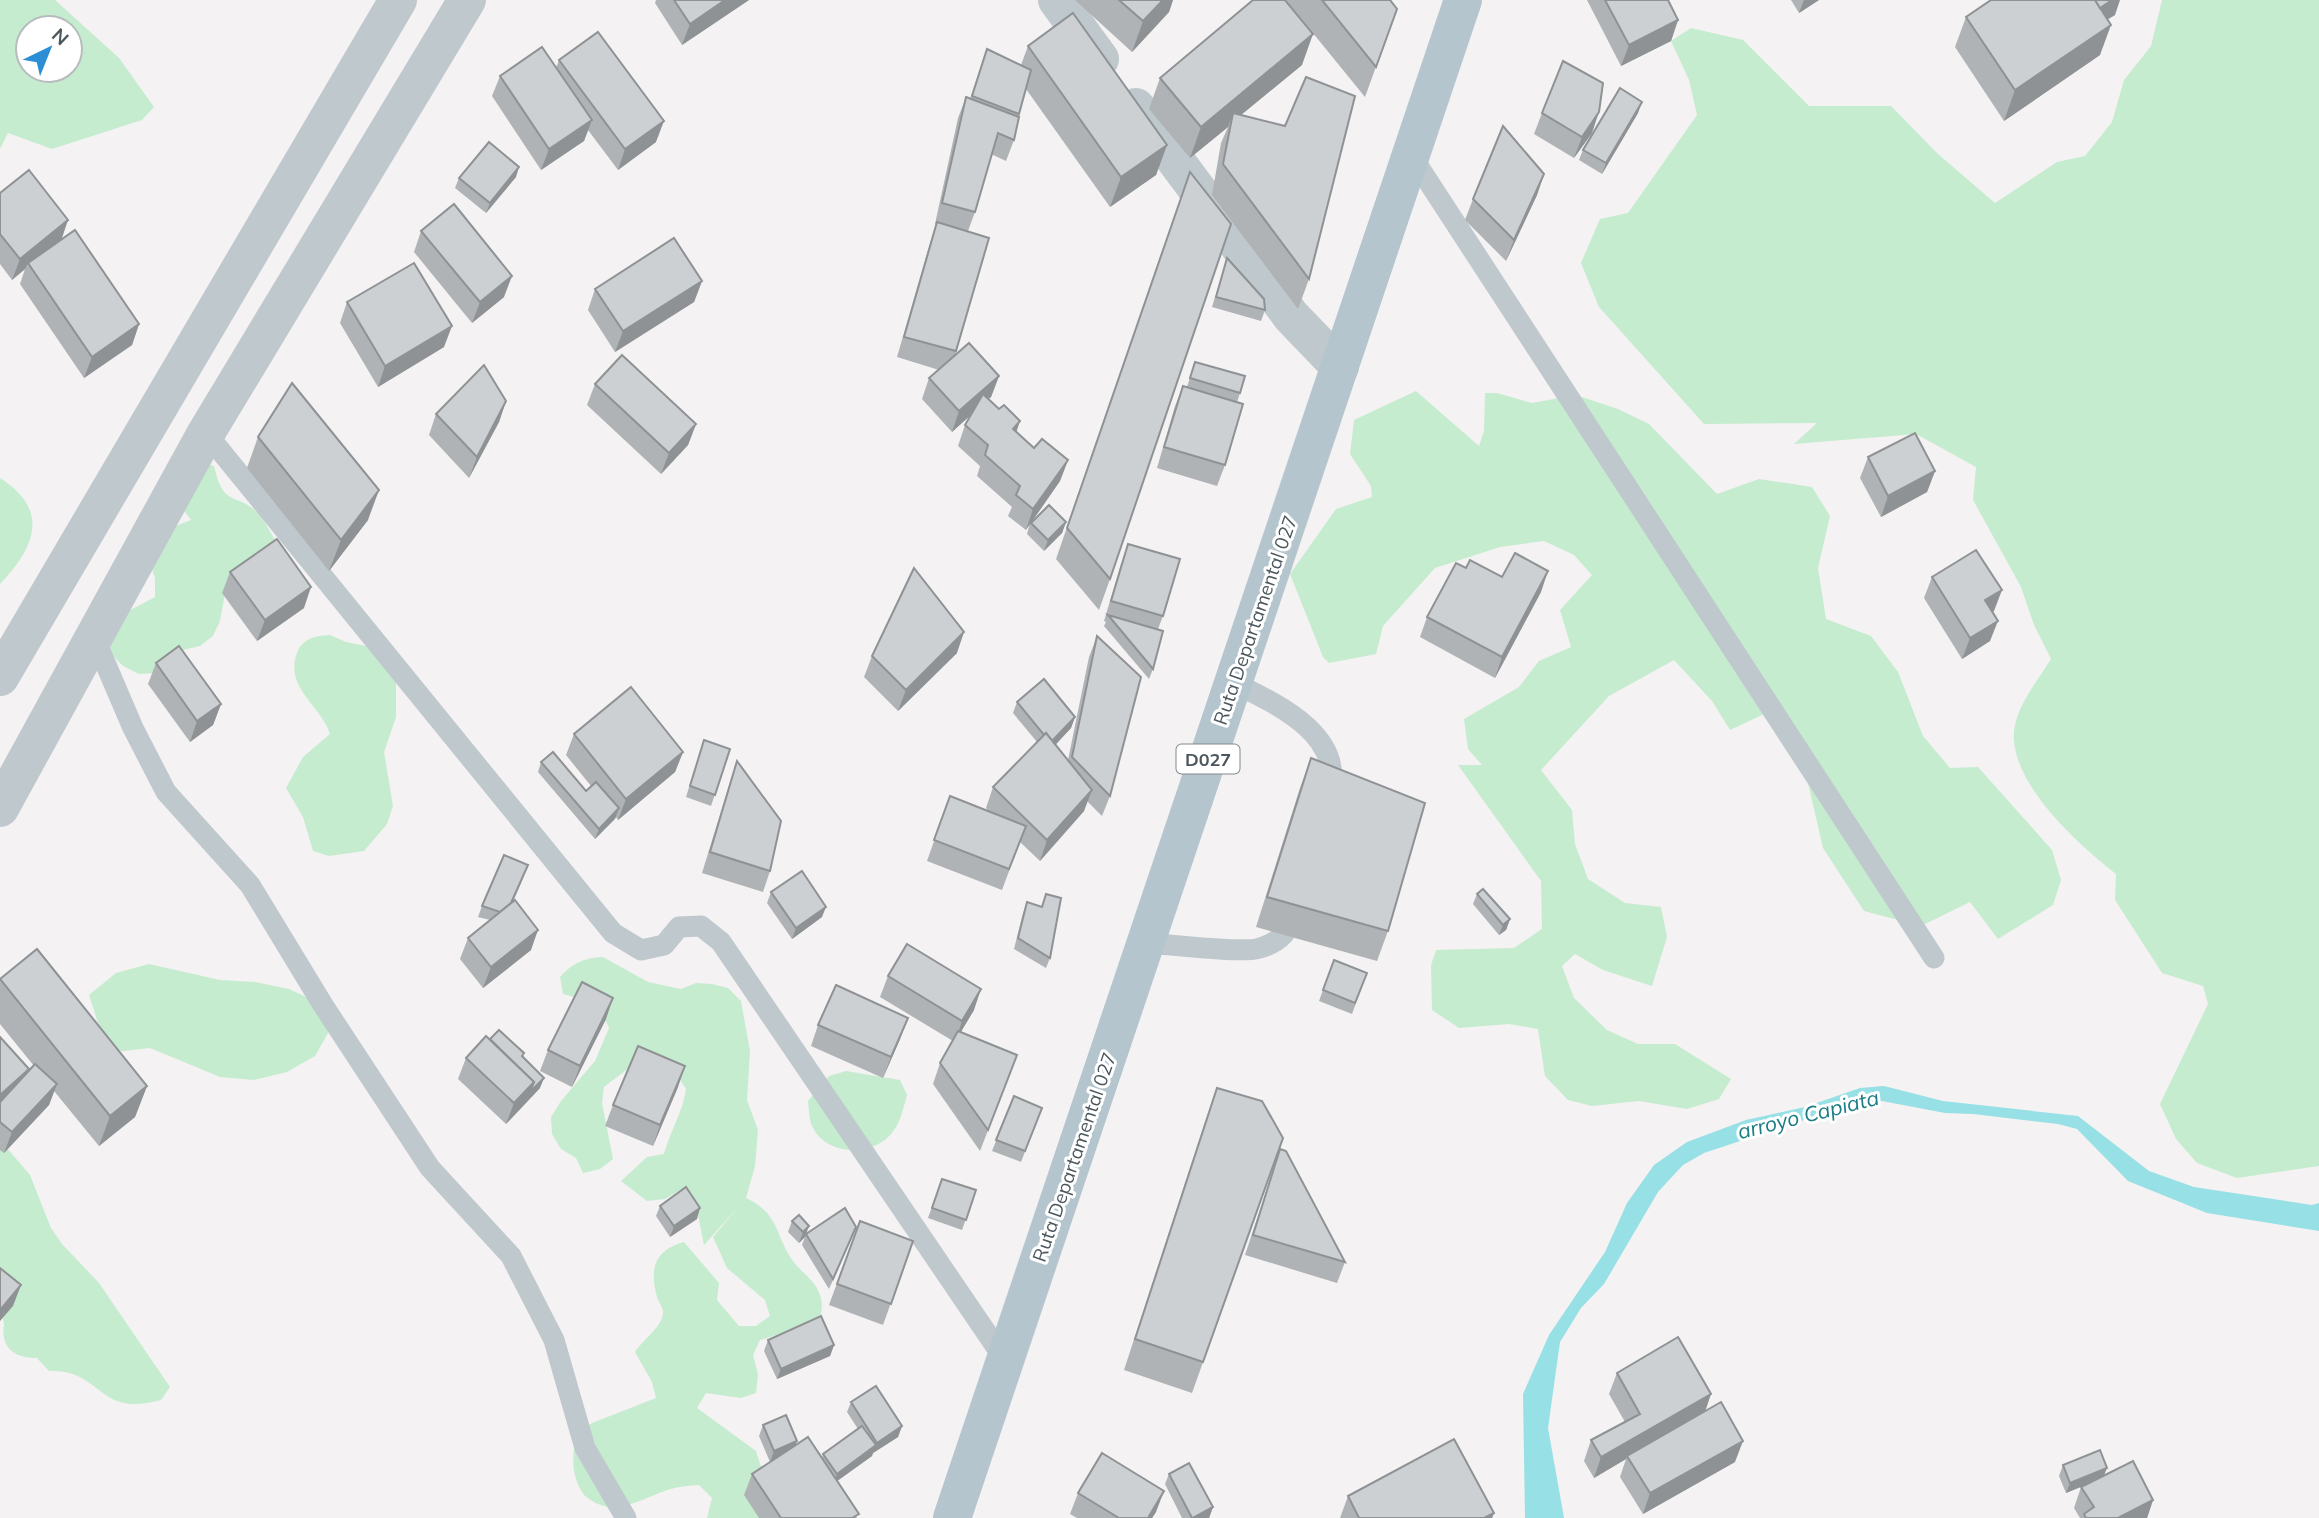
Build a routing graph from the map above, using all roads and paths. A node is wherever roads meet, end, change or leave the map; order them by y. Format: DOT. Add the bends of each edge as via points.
graph roads {
  1 [pos="398,0"];
  2 [pos="467,0"];
  3 [pos="1057,0"];
  4 [pos="1462,0"];
  5 [pos="1411,155"];
  6 [pos="1340,366"];
  7 [pos="206,433"];
  8 [pos="94,637"];
  9 [pos="0,677"];
  10 [pos="1234,683"];
  11 [pos="0,807"];
  12 [pos="1323,814"];
  13 [pos="1302,888"];
  14 [pos="1146,943"];
  15 [pos="1934,958"];
  16 [pos="1005,1360"];
  17 [pos="626,1518"];
  18 [pos="952,1518"];
  1 -- 9 [label="street"];
  2 -- 7 [label="street"];
  3 -- 6 [label="street" via="1291,316"];
  4 -- 5 [label="main road, Ruta Departamental 027 / D027"];
  5 -- 6 [label="main road, Ruta Departamental 027 / D027"];
  5 -- 15 [label="lane"];
  6 -- 10 [label="main road, Ruta Departamental 027 / D027"];
  7 -- 8 [label="street"];
  7 -- 16 [label="lane" via="613,933 640,950 664,945 679,927 701,926 721,942"];
  8 -- 11 [label="street"];
  8 -- 17 [label="lane" via="166,792 250,885 430,1168 511,1256 554,1340 584,1448"];
  10 -- 12 [label="lane" via="1288,710 1315,736 1334,777"];
  10 -- 14 [label="main road, Ruta Departamental 027 / D027"];
  13 -- 14 [label="lane" via="1292,925 1283,937 1257,950"];
  14 -- 16 [label="main road, Ruta Departamental 027 / D027"];
  16 -- 18 [label="main road, Ruta Departamental 027 / D027"];
}
